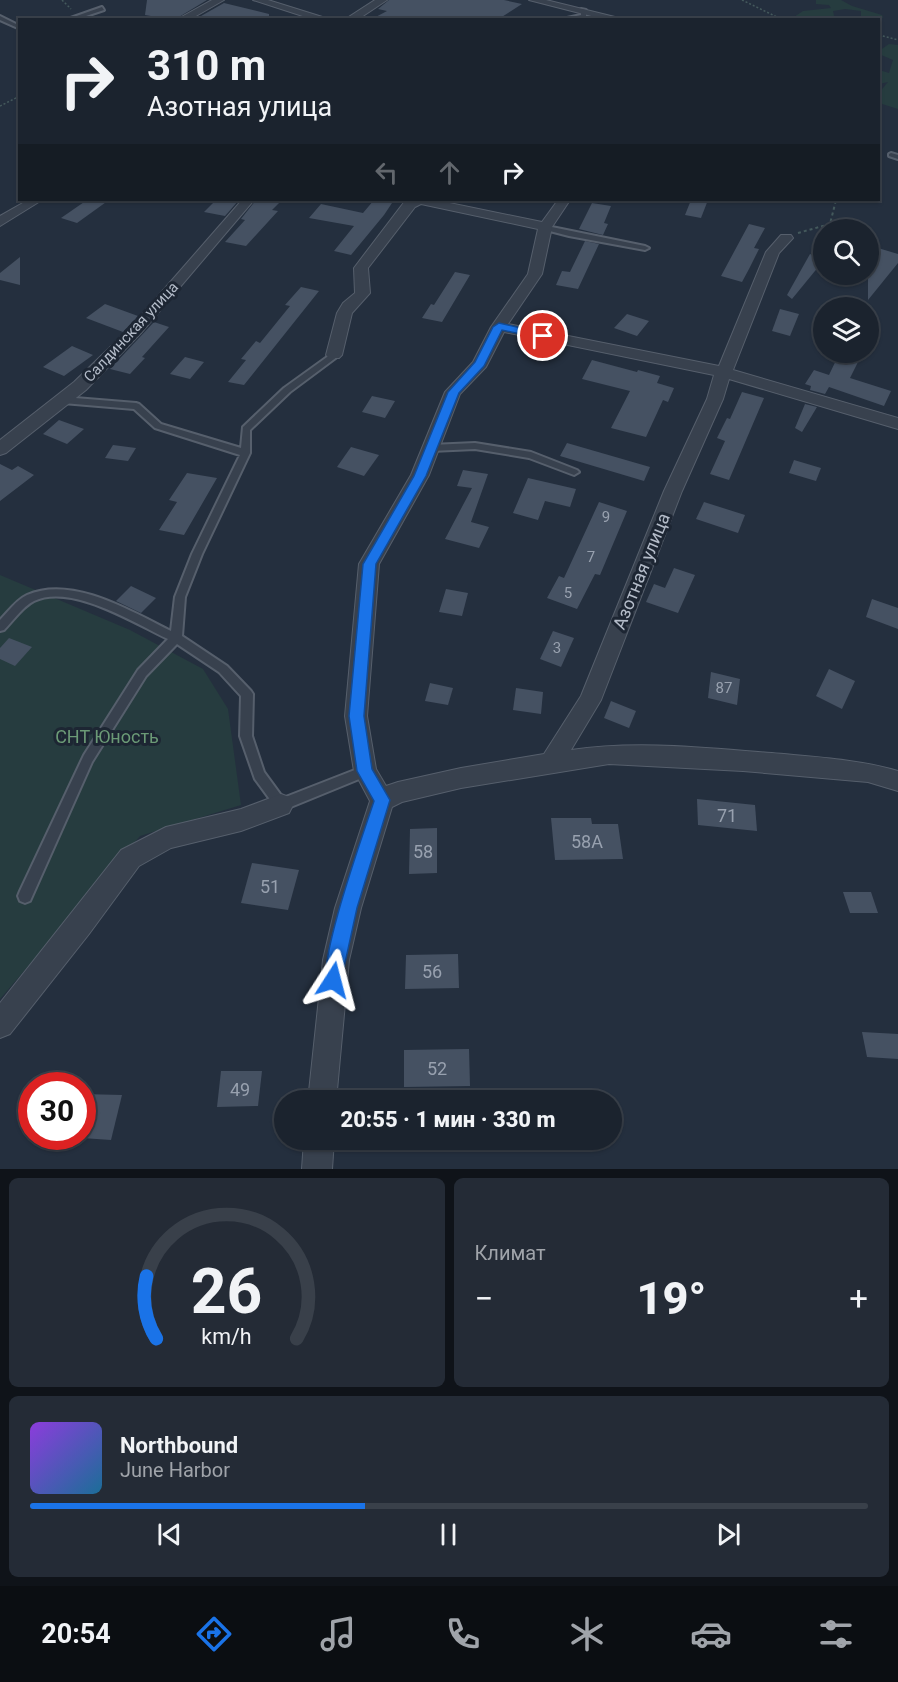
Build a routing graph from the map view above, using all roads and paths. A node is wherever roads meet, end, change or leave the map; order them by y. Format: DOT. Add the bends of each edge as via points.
graph roads {
  1 [pos="219,0"];
  2 [pos="258,0"];
  3 [pos="382,0"];
  4 [pos="534,0"];
  5 [pos="742,0"];
  6 [pos="102,9"];
  7 [pos="583,10"];
  8 [pos="0,18"];
  9 [pos="73,18"];
  10 [pos="185,18"];
  11 [pos="320,18"];
  12 [pos="352,18"];
  13 [pos="574,18"];
  14 [pos="614,18"];
  15 [pos="779,18"];
  16 [pos="18,27"];
  17 [pos="880,35"];
  18 [pos="898,40"];
  19 [pos="18,97"];
  20 [pos="0,106"];
  21 [pos="34,201"];
  22 [pos="247,201"];
  23 [pos="418,201"];
  24 [pos="425,201"];
  25 [pos="563,201"];
  26 [pos="836,201"];
  27 [pos="0,222"];
  28 [pos="545,227"];
  29 [pos="786,238"];
  30 [pos="645,248"];
  31 [pos="499,327"];
  32 [pos="334,355"];
  33 [pos="723,372"];
  34 [pos="63,400"];
  35 [pos="898,424"];
  36 [pos="431,448"];
  37 [pos="0,449"];
  38 [pos="245,453"];
  39 [pos="574,472"];
  40 [pos="0,627"];
  41 [pos="176,638"];
  42 [pos="550,765"];
  43 [pos="365,771"];
  44 [pos="898,781"];
  45 [pos="382,800"];
  46 [pos="281,805"];
  47 [pos="25,896"];
  48 [pos="0,1024"];
  49 [pos="323,1090"];
  50 [pos="319,1150"];
  51 [pos="317,1169"];
  1 -- 10 [label="street"];
  2 -- 11 [label="street"];
  3 -- 12 [label="street"];
  4 -- 7 [label="street"];
  5 -- 15 [label="path"];
  6 -- 9 [label="lane"];
  7 -- 13 [label="lane" via="584,16"];
  7 -- 14 [label="street"];
  8 -- 16 [label="lane"];
  17 -- 18 [label="path"];
  19 -- 20 [label="path"];
  21 -- 27 [label="street"];
  22 -- 34 [label="street, Салдинская улица" via="136,330"];
  23 -- 32 [label="street" via="410,204 361,268 362,296 347,307"];
  24 -- 28 [label="street"];
  25 -- 28 [label="street"];
  26 -- 29 [label="path" via="830,224"];
  28 -- 30 [label="lane"];
  28 -- 31 [label="street" via="535,274"];
  29 -- 33 [label="street, Азотная улица" via="773,252"];
  31 -- 33 [label="street"];
  31 -- 36 [label="street" via="480,364 453,392"];
  32 -- 38 [label="lane" via="287,390 246,429"];
  33 -- 35 [label="street"];
  33 -- 42 [label="street, Азотная улица" via="716,399 673,491 590,700"];
  34 -- 37 [label="street, Салдинская улица"];
  34 -- 38 [label="lane" via="135,406 158,426"];
  36 -- 39 [label="lane" via="475,446 531,455"];
  36 -- 43 [label="street" via="420,476 369,564 357,716"];
  38 -- 41 [label="lane" via="180,597"];
  40 -- 41 [label="lane" via="29,599 53,591 95,600"];
  41 -- 46 [label="lane" via="223,669 247,694 246,736 259,775"];
  41 -- 47 [label="lane" via="142,673 88,759"];
  42 -- 44 [label="street" via="620,754 868,772"];
  42 -- 45 [label="street" via="461,778 398,792"];
  43 -- 45 [label="street"];
  43 -- 46 [label="lane"];
  45 -- 49 [label="street" via="336,960"];
  46 -- 48 [label="street" via="241,820 166,838 130,858"];
  50 -- 51 [label="street"];
}
